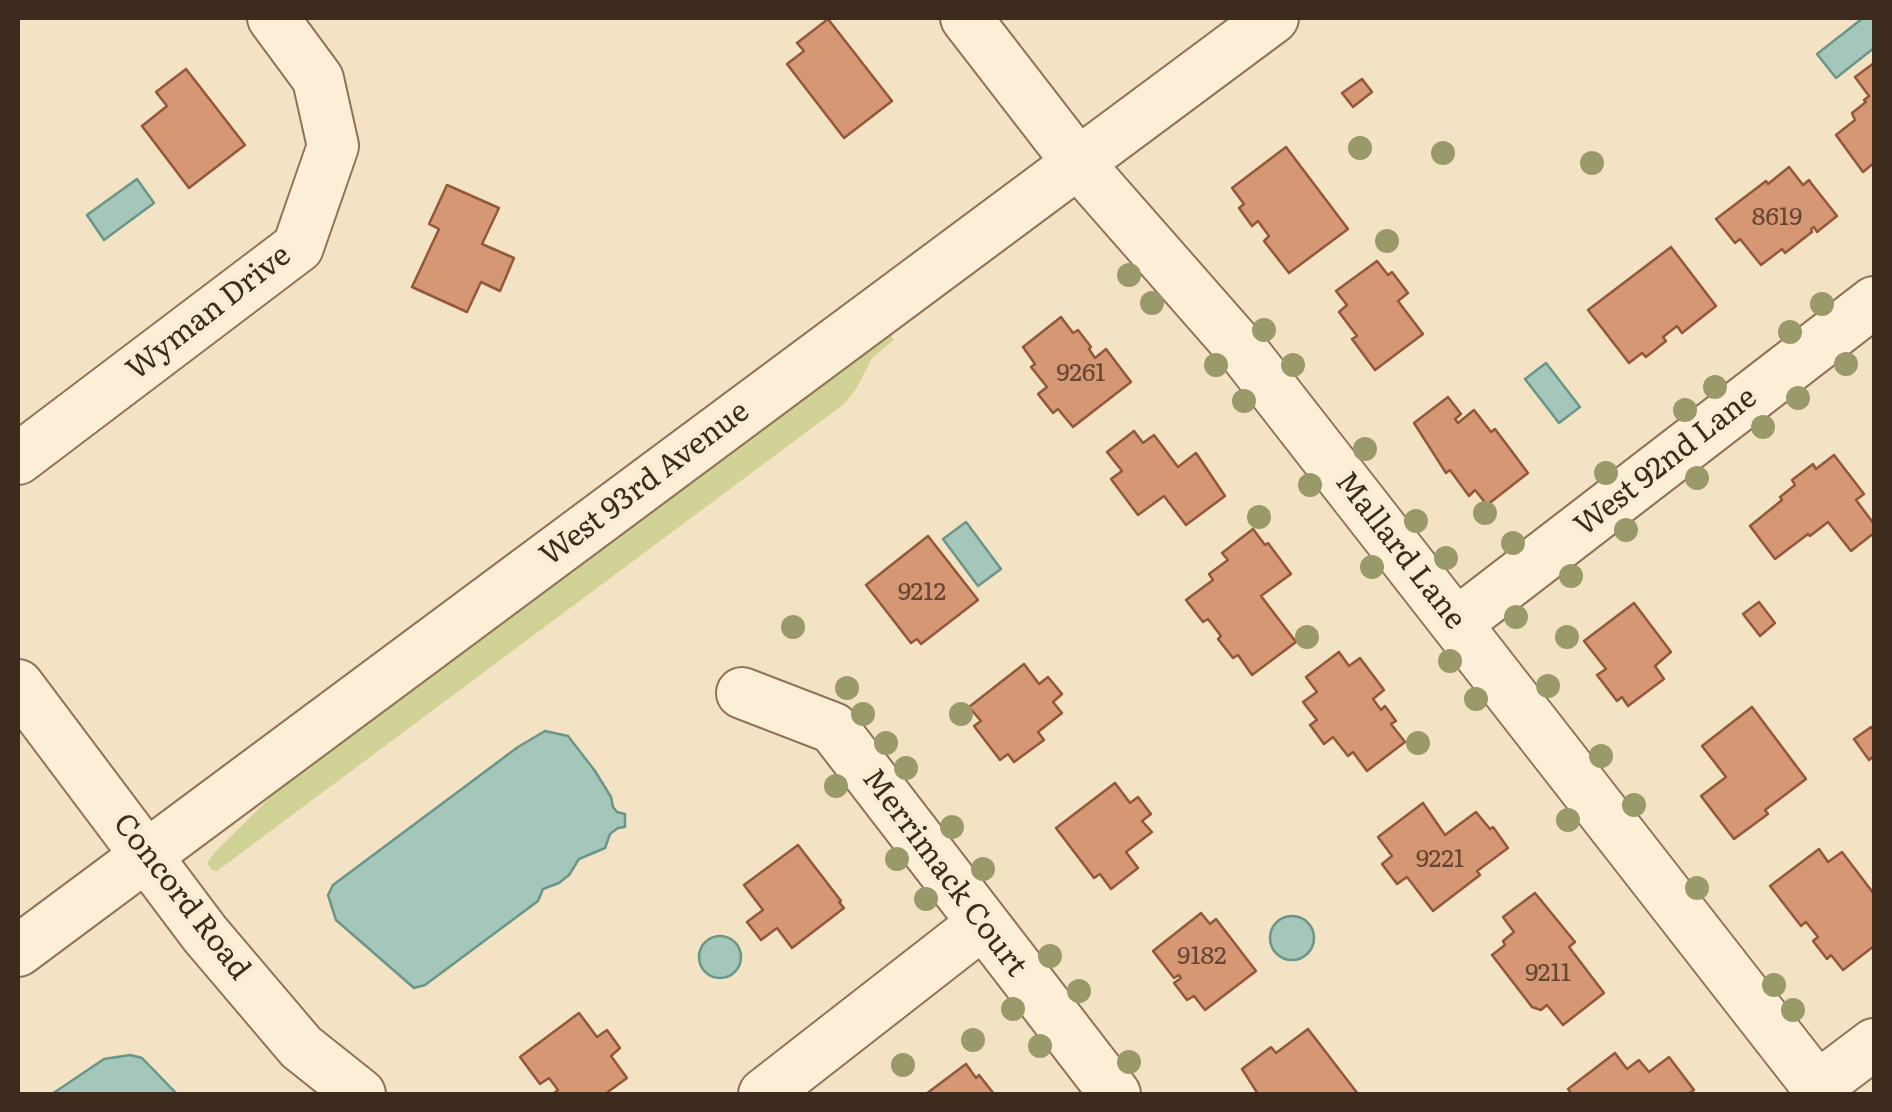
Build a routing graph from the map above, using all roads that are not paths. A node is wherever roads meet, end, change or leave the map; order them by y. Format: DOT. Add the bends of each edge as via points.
graph roads {
  1 [pos="273,18"];
  2 [pos="966,18"];
  3 [pos="1274,18"];
  4 [pos="1078,163"];
  5 [pos="1874,302"];
  6 [pos="18,459"];
  7 [pos="1457,623"];
  8 [pos="18,685"];
  9 [pos="742,692"];
  10 [pos="147,855"];
  11 [pos="982,924"];
  12 [pos="18,951"];
  13 [pos="1874,1044"];
  14 [pos="1820,1091"];
  15 [pos="360,1094"];
  16 [pos="764,1094"];
  17 [pos="1115,1094"];
  1 -- 6 [label="street, Wyman Drive" via="318,79 333,146 298,247"];
  2 -- 4 [label="street, Mallard Lane"];
  3 -- 4 [label="street, West 93rd Avenue"];
  4 -- 7 [label="street, Mallard Lane" via="1243,352"];
  4 -- 10 [label="street, West 93rd Avenue"];
  5 -- 7 [label="street, West 92nd Lane"];
  7 -- 14 [label="street, Mallard Lane"];
  8 -- 10 [label="street, Concord Road"];
  9 -- 11 [label="street, Merrimack Court" via="833,728"];
  10 -- 12 [label="street, West 93rd Avenue"];
  10 -- 15 [label="street, Concord Road" via="301,1048"];
  11 -- 16 [label="street"];
  11 -- 17 [label="street, Merrimack Court"];
  13 -- 14 [label="street"];
}
